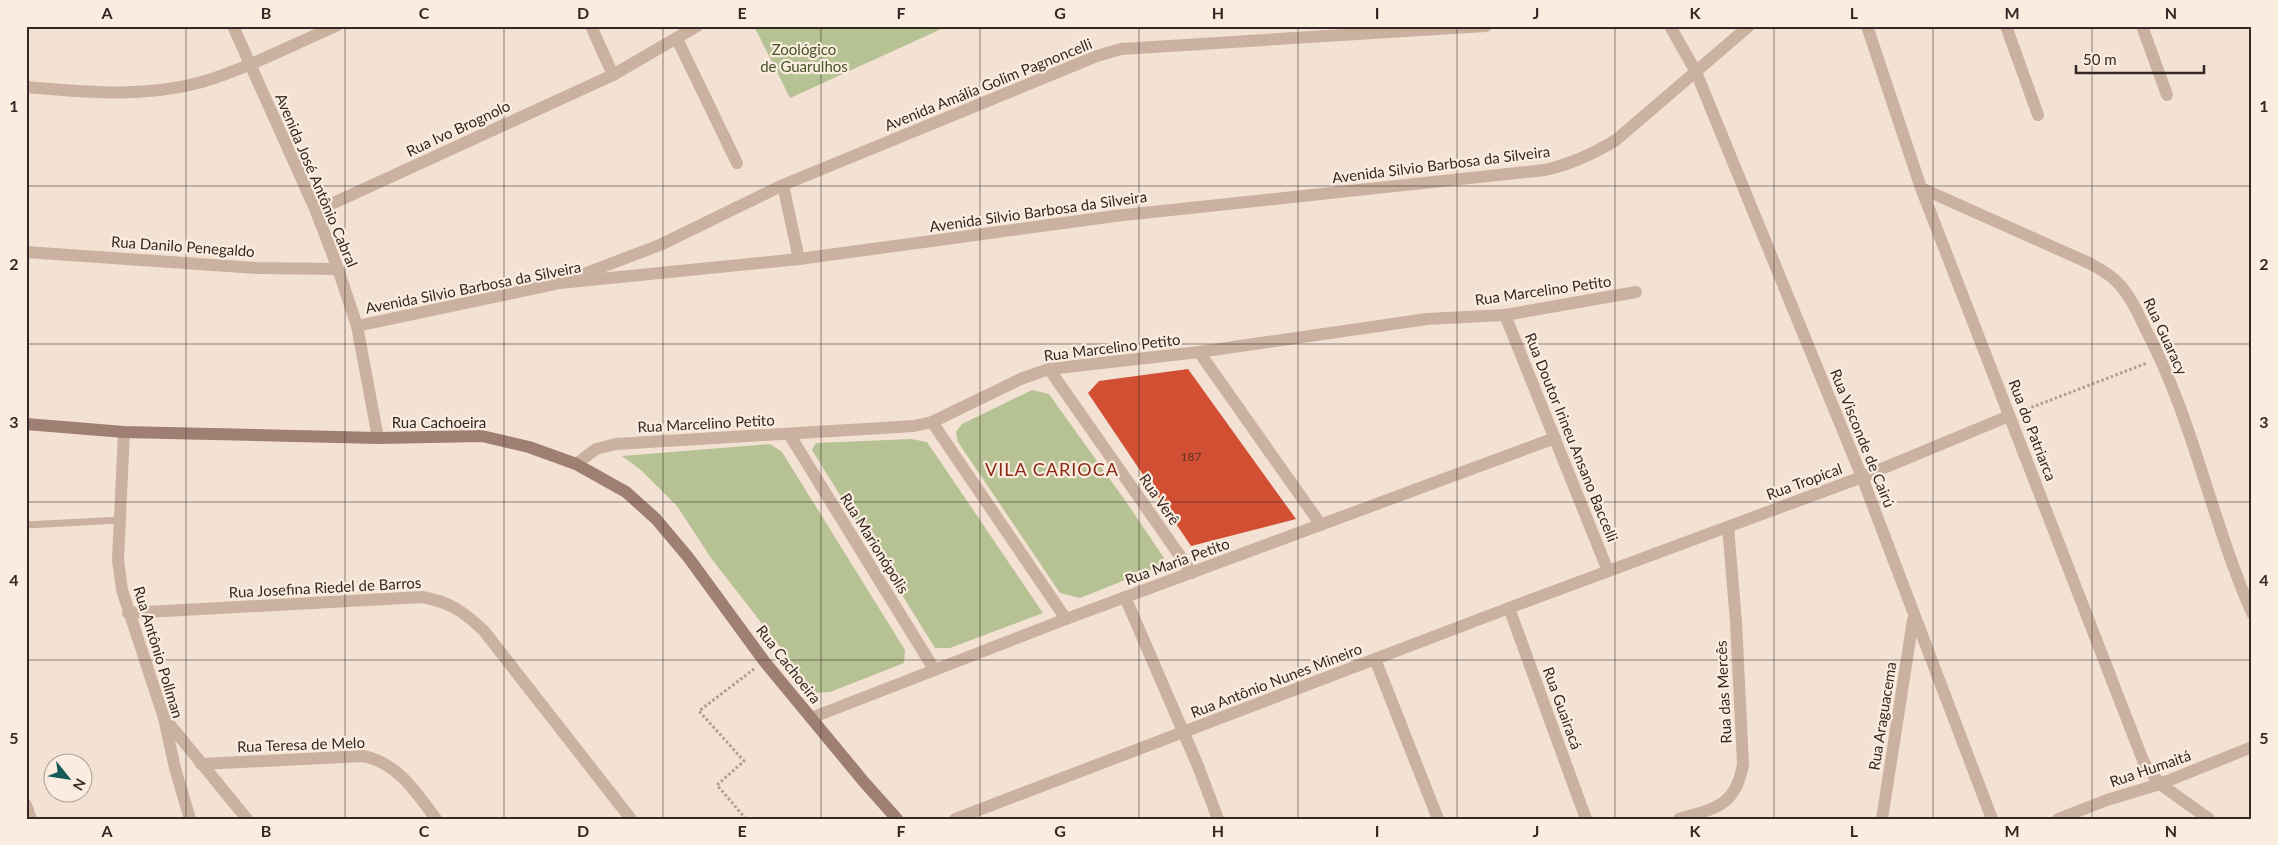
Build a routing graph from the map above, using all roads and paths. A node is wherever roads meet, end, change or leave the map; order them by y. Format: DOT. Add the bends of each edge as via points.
graph roads {
  1 [pos="233,26"];
  2 [pos="336,26"];
  3 [pos="591,26"];
  4 [pos="697,26"];
  5 [pos="1486,26"];
  6 [pos="1670,26"];
  7 [pos="1749,26"];
  8 [pos="1867,26"];
  9 [pos="2006,26"];
  10 [pos="2142,26"];
  11 [pos="677,38"];
  12 [pos="250,64"];
  13 [pos="1696,72"];
  14 [pos="613,75"];
  15 [pos="26,88"];
  16 [pos="2166,95"];
  17 [pos="2038,115"];
  18 [pos="737,163"];
  19 [pos="783,185"];
  20 [pos="1921,188"];
  21 [pos="316,211"];
  22 [pos="26,252"];
  23 [pos="799,259"];
  24 [pos="338,269"];
  25 [pos="560,283"];
  26 [pos="1636,292"];
  27 [pos="1505,315"];
  28 [pos="357,326"];
  29 [pos="1199,352"];
  30 [pos="2161,358"];
  31 [pos="1049,369"];
  32 [pos="2009,416"];
  33 [pos="932,422"];
  34 [pos="26,424"];
  35 [pos="124,432"];
  36 [pos="789,434"];
  37 [pos="378,438"];
  38 [pos="1555,438"];
  39 [pos="576,464"];
  40 [pos="1862,477"];
  41 [pos="120,520"];
  42 [pos="26,525"];
  43 [pos="1321,525"];
  44 [pos="1728,527"];
  45 [pos="1608,571"];
  46 [pos="1192,573"];
  47 [pos="2252,579"];
  48 [pos="2240,586"];
  49 [pos="1125,597"];
  50 [pos="1509,608"];
  51 [pos="128,613"];
  52 [pos="2252,613"];
  53 [pos="1914,617"];
  54 [pos="1066,619"];
  55 [pos="1375,659"];
  56 [pos="764,661"];
  57 [pos="934,669"];
  58 [pos="811,718"];
  59 [pos="1182,734"];
  60 [pos="173,744"];
  61 [pos="188,746"];
  62 [pos="2252,746"];
  63 [pos="202,764"];
  64 [pos="2160,784"];
  65 [pos="26,805"];
  66 [pos="30,819"];
  67 [pos="190,819"];
  68 [pos="247,819"];
  69 [pos="436,819"];
  70 [pos="631,819"];
  71 [pos="746,819"];
  72 [pos="897,819"];
  73 [pos="955,819"];
  74 [pos="1218,819"];
  75 [pos="1438,819"];
  76 [pos="1586,819"];
  77 [pos="1679,819"];
  78 [pos="1882,819"];
  79 [pos="1992,819"];
  80 [pos="2058,819"];
  81 [pos="2209,819"];
  1 -- 12 [label="street, Avenida José Antônio Cabral"];
  2 -- 12 [label="street"];
  3 -- 14 [label="street"];
  4 -- 11 [label="street, Rua Ivo Brognolo"];
  5 -- 19 [label="street, Avenida Amália Golim Pagnoncelli" via="1121,49"];
  6 -- 13 [label="street, Rua Visconde de Cairú"];
  7 -- 13 [label="street, Avenida Silvio Barbosa da Silveira"];
  8 -- 20 [label="street, Rua do Patriarca"];
  9 -- 17 [label="street"];
  10 -- 16 [label="street"];
  11 -- 14 [label="street, Rua Ivo Brognolo"];
  11 -- 18 [label="street"];
  12 -- 15 [label="street" via="201,82 152,91 105,94"];
  12 -- 21 [label="street, Avenida José Antônio Cabral"];
  13 -- 23 [label="street, Avenida Silvio Barbosa da Silveira" via="1616,140 1586,157 1546,170 1115,216"];
  13 -- 40 [label="street, Rua Visconde de Cairú"];
  14 -- 21 [label="street, Rua Ivo Brognolo"];
  19 -- 23 [label="street"];
  19 -- 25 [label="street, Avenida Amália Golim Pagnoncelli" via="660,245"];
  20 -- 30 [label="street, Rua Guaracy" via="2090,264 2115,279 2129,296"];
  20 -- 32 [label="street, Rua do Patriarca"];
  21 -- 24 [label="street, Avenida José Antônio Cabral"];
  22 -- 24 [label="street, Rua Danilo Penegaldo" via="257,268"];
  23 -- 25 [label="street, Avenida Silvio Barbosa da Silveira"];
  24 -- 28 [label="street, Avenida José Antônio Cabral"];
  25 -- 28 [label="street, Avenida Silvio Barbosa da Silveira"];
  26 -- 27 [label="street, Rua Marcelino Petito"];
  27 -- 29 [label="street, Rua Marcelino Petito" via="1427,319"];
  27 -- 38 [label="street, Rua Doutor Irineu Ansano Baccelli"];
  28 -- 37 [label="street, Avenida José Antônio Cabral"];
  29 -- 31 [label="street, Rua Marcelino Petito"];
  29 -- 43 [label="street"];
  30 -- 32 [label="path"];
  30 -- 48 [label="street, Rua Guaracy"];
  31 -- 33 [label="street, Rua Marcelino Petito" via="1023,378"];
  31 -- 46 [label="street, Rua Verê"];
  32 -- 40 [label="street, Rua Tropical"];
  32 -- 64 [label="street, Rua do Patriarca" via="2144,764"];
  33 -- 36 [label="street, Rua Marcelino Petito"];
  33 -- 54 [label="street"];
  34 -- 35 [label="main road, Rua Cachoeira"];
  35 -- 37 [label="main road, Rua Cachoeira"];
  35 -- 41 [label="street, Rua Antônio Pollman"];
  36 -- 39 [label="street, Rua Marcelino Petito" via="616,444 596,449"];
  36 -- 57 [label="street, Rua Marionópolis"];
  37 -- 39 [label="main road, Rua Cachoeira" via="482,436 529,446"];
  38 -- 43 [label="street, Rua Maria Petito"];
  38 -- 45 [label="street, Rua Doutor Irineu Ansano Baccelli"];
  39 -- 56 [label="main road, Rua Cachoeira" via="626,492 656,519"];
  40 -- 44 [label="street, Rua Tropical"];
  40 -- 53 [label="street, Rua Visconde de Cairú"];
  41 -- 42 [label="lane"];
  41 -- 51 [label="street, Rua Antônio Pollman" via="118,560"];
  43 -- 46 [label="street, Rua Maria Petito"];
  44 -- 45 [label="street, Rua Tropical"];
  44 -- 77 [label="street, Rua das Mercês" via="1743,764 1740,782 1732,796 1716,808"];
  45 -- 50 [label="street, Rua Antônio Nunes Mineiro"];
  46 -- 49 [label="street, Rua Maria Petito"];
  47 -- 48 [label="street"];
  48 -- 52 [label="street, Rua Guaracy"];
  49 -- 54 [label="street, Rua Maria Petito"];
  49 -- 59 [label="street"];
  50 -- 55 [label="street, Rua Antônio Nunes Mineiro"];
  50 -- 76 [label="street, Rua Guairacá"];
  51 -- 60 [label="street, Rua Antônio Pollman"];
  51 -- 70 [label="street, Rua Josefina Riedel de Barros" via="422,597 442,601 464,612 484,630"];
  53 -- 78 [label="street, Rua Araguacema"];
  53 -- 79 [label="street, Rua Visconde de Cairú"];
  54 -- 57 [label="street, Rua Maria Petito"];
  55 -- 59 [label="street, Rua Antônio Nunes Mineiro"];
  55 -- 75 [label="street"];
  56 -- 58 [label="main road, Rua Cachoeira"];
  56 -- 71 [label="path" via="699,711 744,761 718,785"];
  57 -- 58 [label="street, Rua Maria Petito"];
  58 -- 72 [label="main road, Rua Cachoeira"];
  59 -- 73 [label="street, Rua Antônio Nunes Mineiro"];
  59 -- 74 [label="street"];
  60 -- 61 [label="street"];
  60 -- 61 [label="street"];
  60 -- 67 [label="street, Rua Antônio Pollman"];
  61 -- 63 [label="street"];
  62 -- 64 [label="street, Rua Humaitá"];
  63 -- 68 [label="street"];
  63 -- 69 [label="street, Rua Teresa de Melo" via="376,758 405,779"];
  64 -- 80 [label="street, Rua Humaitá"];
  64 -- 81 [label="street, Rua do Patriarca"];
  65 -- 66 [label="street"];
}
